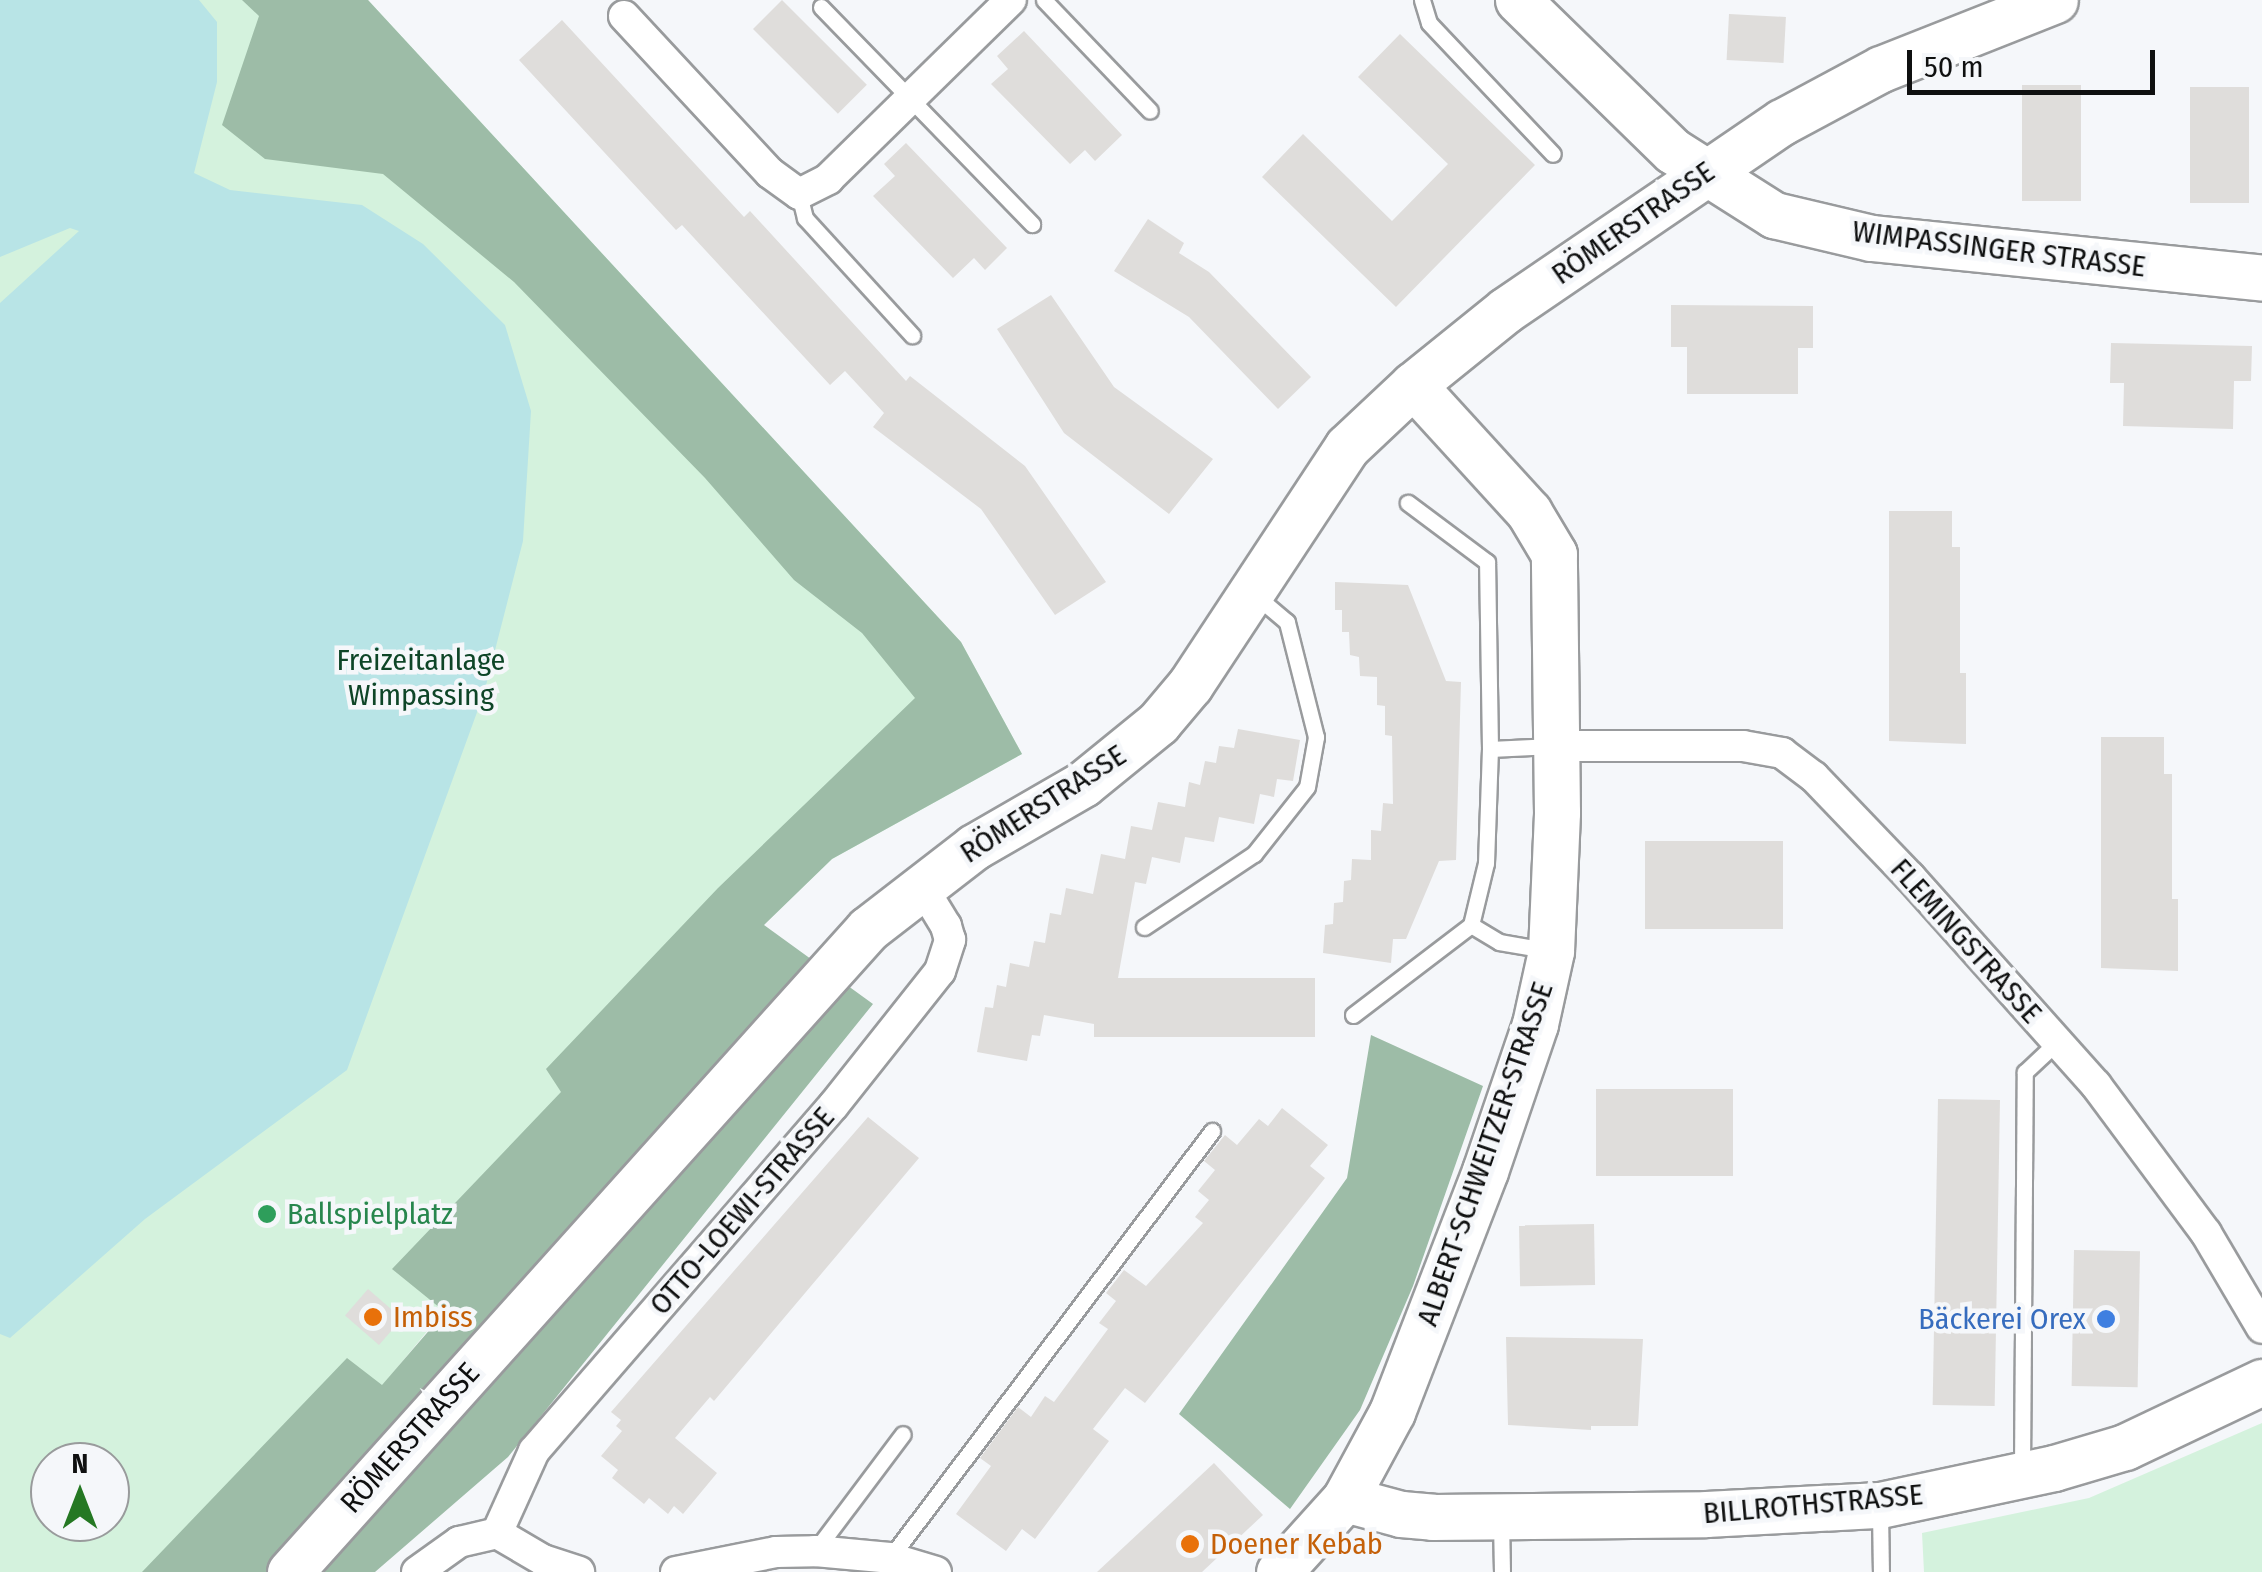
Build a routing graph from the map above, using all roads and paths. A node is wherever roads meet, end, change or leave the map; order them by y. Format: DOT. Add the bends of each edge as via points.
graph roads {
  1 [pos="1012,0"];
  2 [pos="1044,0"];
  3 [pos="1422,0"];
  4 [pos="1518,0"];
  5 [pos="2055,0"];
  6 [pos="820,7"];
  7 [pos="624,16"];
  8 [pos="913,99"];
  9 [pos="1150,111"];
  10 [pos="1553,154"];
  11 [pos="1702,173"];
  12 [pos="799,194"];
  13 [pos="1032,224"];
  14 [pos="2262,278"];
  15 [pos="912,335"];
  16 [pos="1413,385"];
  17 [pos="1408,503"];
  18 [pos="1251,592"];
  19 [pos="1556,746"];
  20 [pos="1490,749"];
  21 [pos="921,885"];
  22 [pos="1471,925"];
  23 [pos="1144,927"];
  24 [pos="1551,950"];
  25 [pos="1353,1015"];
  26 [pos="2058,1042"];
  27 [pos="1212,1132"];
  28 [pos="2262,1328"];
  29 [pos="2262,1382"];
  30 [pos="903,1434"];
  31 [pos="2022,1474"];
  32 [pos="1345,1499"];
  33 [pos="1880,1504"];
  34 [pos="1501,1516"];
  35 [pos="497,1532"];
  36 [pos="816,1551"];
  37 [pos="890,1558"];
  38 [pos="290,1572"];
  39 [pos="417,1572"];
  40 [pos="579,1572"];
  41 [pos="682,1572"];
  42 [pos="936,1572"];
  43 [pos="1279,1572"];
  44 [pos="1502,1572"];
  45 [pos="1881,1572"];
  1 -- 8 [label="street"];
  2 -- 9 [label="lane"];
  3 -- 10 [label="lane" via="1429,23"];
  4 -- 11 [label="street, WIMPASSINGER STRASSE" via="1588,73"];
  5 -- 11 [label="street, RÖMERSTRASSE" via="1880,68"];
  6 -- 8 [label="lane"];
  7 -- 12 [label="street" via="770,173"];
  8 -- 12 [label="street" via="828,179"];
  8 -- 13 [label="lane"];
  11 -- 14 [label="street, WIMPASSINGER STRASSE" via="1774,215 1871,238"];
  11 -- 16 [label="street, RÖMERSTRASSE" via="1506,310"];
  12 -- 15 [label="lane" via="806,218"];
  16 -- 18 [label="street, RÖMERSTRASSE" via="1348,447"];
  16 -- 19 [label="street, ALBERT-SCHWEITZER-STRASSE" via="1530,512 1554,554"];
  17 -- 20 [label="lane" via="1487,562"];
  18 -- 21 [label="street, RÖMERSTRASSE" via="1190,685 1122,756"];
  18 -- 23 [label="lane" via="1287,622 1316,737 1307,787 1254,854"];
  19 -- 20 [label="lane"];
  19 -- 24 [label="street, ALBERT-SCHWEITZER-STRASSE"];
  19 -- 26 [label="street, FLEMINGSTRASSE" via="1744,746 1782,753 1910,878"];
  20 -- 22 [label="lane" via="1486,863"];
  21 -- 35 [label="street, OTTO-LOEWI-STRASSE" via="950,940 940,972 834,1106 534,1451"];
  21 -- 38 [label="street, RÖMERSTRASSE" via="868,928 785,1016"];
  22 -- 24 [label="lane" via="1498,942"];
  22 -- 25 [label="lane"];
  24 -- 32 [label="street, ALBERT-SCHWEITZER-STRASSE" via="1535,1024 1437,1299 1392,1412"];
  26 -- 28 [label="street, FLEMINGSTRASSE" via="2206,1233"];
  26 -- 31 [label="lane" via="2026,1072"];
  27 -- 37 [label="lane"];
  29 -- 31 [label="street, BILLROTHSTRASSE" via="2126,1447"];
  30 -- 36 [label="lane"];
  31 -- 33 [label="street, BILLROTHSTRASSE"];
  32 -- 34 [label="street, BILLROTHSTRASSE" via="1401,1514"];
  32 -- 43 [label="street, ALBERT-SCHWEITZER-STRASSE"];
  33 -- 34 [label="street, BILLROTHSTRASSE"];
  33 -- 45 [label="lane"];
  34 -- 44 [label="lane"];
  35 -- 39 [label="street" via="460,1542"];
  35 -- 40 [label="street"];
  36 -- 37 [label="street"];
  36 -- 41 [label="street" via="776,1552"];
  37 -- 42 [label="street"];
}
